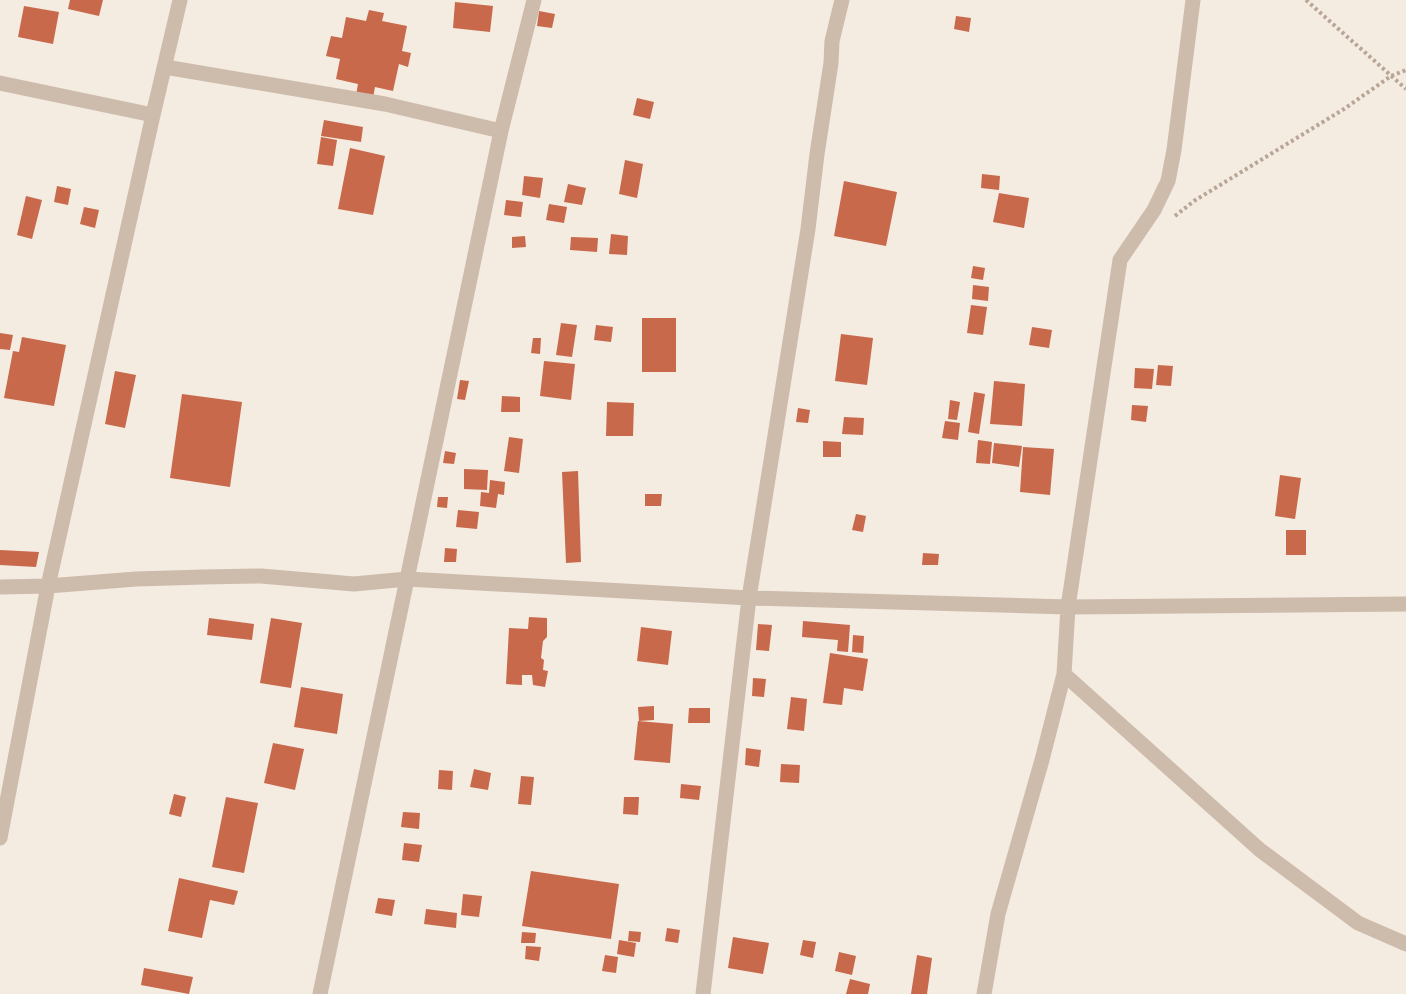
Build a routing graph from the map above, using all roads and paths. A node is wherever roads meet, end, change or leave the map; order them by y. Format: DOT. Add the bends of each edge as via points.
graph roads {
  1 [pos="180,0"];
  2 [pos="534,0"];
  3 [pos="842,0"];
  4 [pos="1193,0"];
  5 [pos="1306,0"];
  6 [pos="165,67"];
  7 [pos="1406,70"];
  8 [pos="1391,76"];
  9 [pos="0,83"];
  10 [pos="1406,89"];
  11 [pos="153,115"];
  12 [pos="501,131"];
  13 [pos="1166,223"];
  14 [pos="407,579"];
  15 [pos="48,586"];
  16 [pos="0,587"];
  17 [pos="749,598"];
  18 [pos="1406,604"];
  19 [pos="1068,607"];
  20 [pos="1064,674"];
  21 [pos="0,838"];
  22 [pos="1406,944"];
  23 [pos="320,994"];
  24 [pos="703,994"];
  25 [pos="984,994"];
  1 -- 6 [label="street"];
  2 -- 12 [label="street"];
  3 -- 17 [label="street" via="832,41 808,229"];
  4 -- 19 [label="street" via="1168,181 1154,210 1120,260"];
  5 -- 8 [label="path"];
  6 -- 11 [label="street"];
  6 -- 12 [label="street" via="385,105"];
  7 -- 8 [label="path"];
  8 -- 10 [label="path"];
  8 -- 13 [label="path" via="1344,110 1194,201"];
  9 -- 11 [label="street"];
  11 -- 15 [label="street"];
  12 -- 14 [label="street"];
  14 -- 15 [label="street" via="354,584 261,576 203,577"];
  14 -- 17 [label="street"];
  14 -- 23 [label="street"];
  15 -- 16 [label="street"];
  15 -- 21 [label="street"];
  17 -- 19 [label="street"];
  17 -- 24 [label="street"];
  18 -- 19 [label="street"];
  19 -- 20 [label="street"];
  20 -- 22 [label="street" via="1260,850 1358,923"];
  20 -- 25 [label="street" via="998,914"];
}
